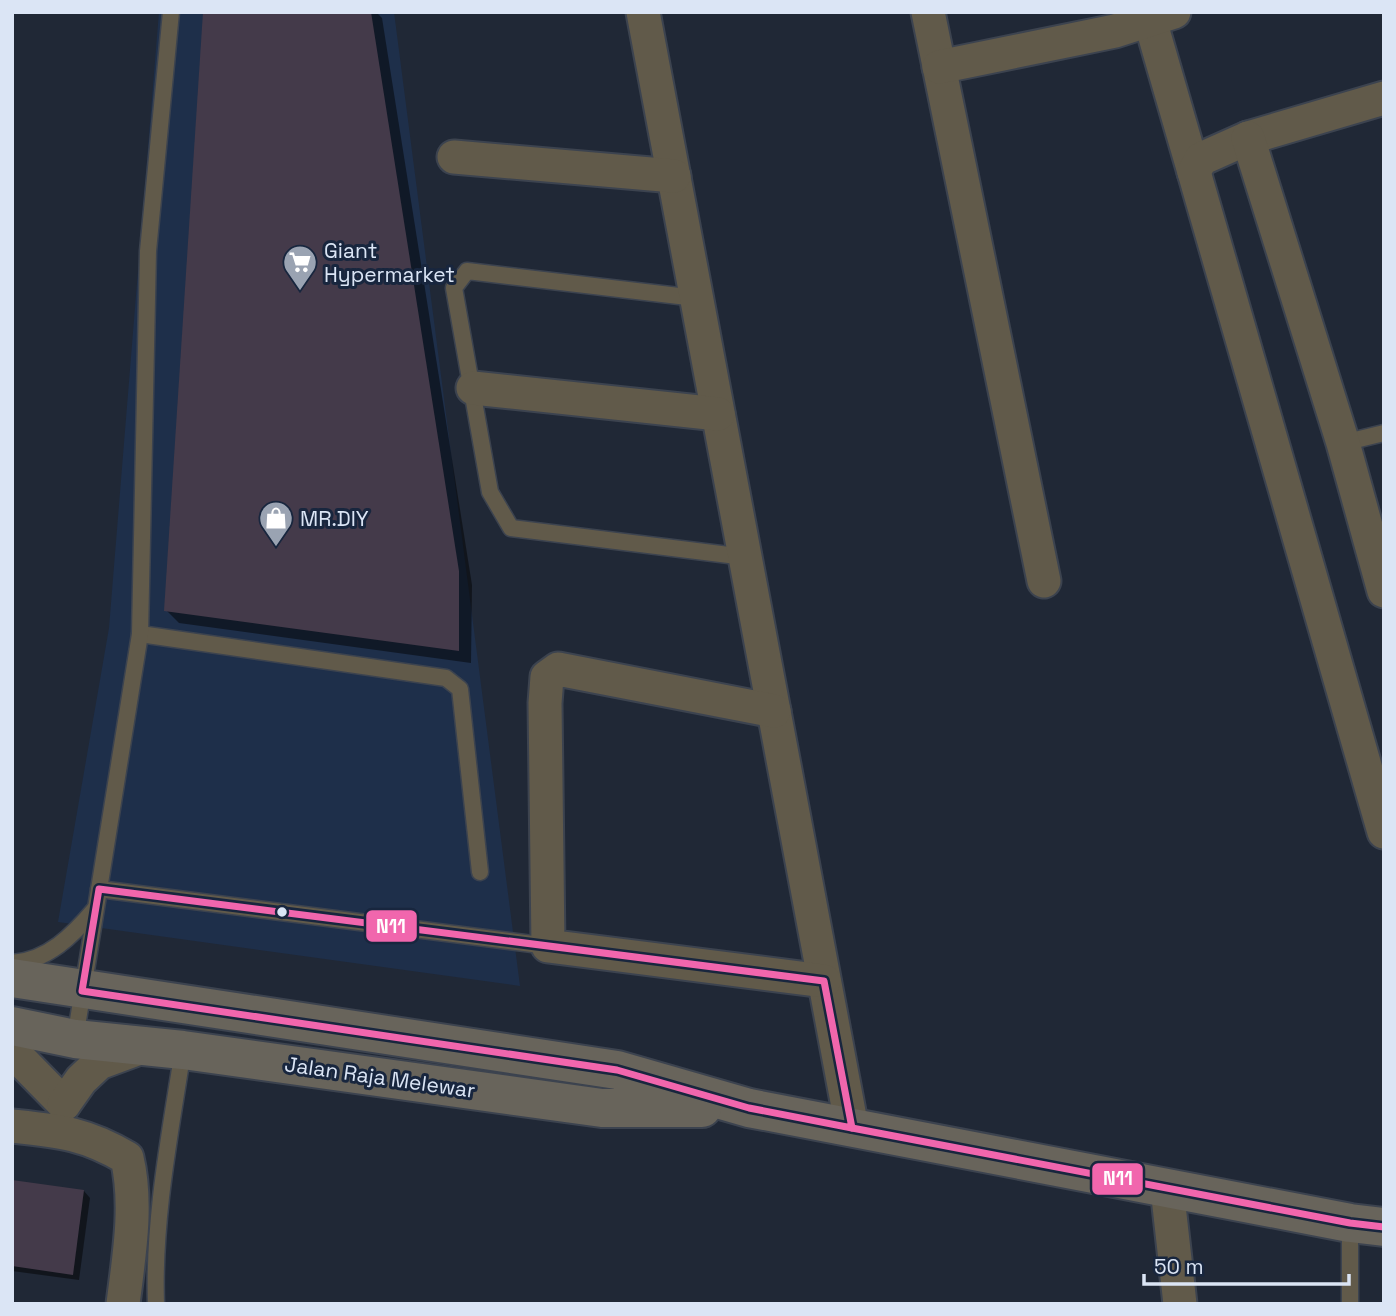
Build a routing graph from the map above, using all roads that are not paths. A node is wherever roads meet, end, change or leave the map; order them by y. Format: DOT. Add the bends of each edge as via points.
graph roads {
  1 [pos="171,12"];
  2 [pos="643,12"];
  3 [pos="928,12"];
  4 [pos="1162,16"];
  5 [pos="939,67"];
  6 [pos="1383,100"];
  7 [pos="1248,138"];
  8 [pos="454,158"];
  9 [pos="1194,172"];
  10 [pos="674,176"];
  11 [pos="696,298"];
  12 [pos="473,388"];
  13 [pos="718,414"];
  14 [pos="1384,433"];
  15 [pos="1343,443"];
  16 [pos="745,557"];
  17 [pos="1044,581"];
  18 [pos="1384,591"];
  19 [pos="140,634"];
  20 [pos="774,711"];
  21 [pos="1372,743"];
  22 [pos="1384,832"];
  23 [pos="480,872"];
  24 [pos="99,889"];
  25 [pos="95,909"];
  26 [pos="548,946"];
  27 [pos="12,963"];
  28 [pos="12,978"];
  29 [pos="824,981"];
  30 [pos="82,991"];
  31 [pos="12,1026"];
  32 [pos="75,1039"];
  33 [pos="145,1046"];
  34 [pos="183,1050"];
  35 [pos="12,1051"];
  36 [pos="750,1108"];
  37 [pos="62,1117"];
  38 [pos="12,1126"];
  39 [pos="852,1128"];
  40 [pos="1167,1188"];
  41 [pos="1367,1225"];
  42 [pos="123,1304"];
  43 [pos="156,1304"];
  44 [pos="1180,1304"];
  45 [pos="1350,1304"];
  1 -- 19 [label="lane" via="148,251"];
  2 -- 10 [label="street"];
  3 -- 5 [label="street"];
  4 -- 5 [label="street" via="1115,31"];
  4 -- 9 [label="street"];
  5 -- 17 [label="street"];
  6 -- 7 [label="street"];
  7 -- 9 [label="street" via="1201,159"];
  7 -- 15 [label="street"];
  8 -- 10 [label="street"];
  9 -- 21 [label="street"];
  10 -- 11 [label="street"];
  11 -- 12 [label="lane" via="467,271 454,288"];
  11 -- 13 [label="street"];
  12 -- 13 [label="street"];
  12 -- 16 [label="lane" via="490,492 511,528"];
  13 -- 16 [label="street"];
  14 -- 15 [label="lane"];
  15 -- 18 [label="street"];
  16 -- 20 [label="street"];
  19 -- 23 [label="lane" via="446,678 460,689"];
  19 -- 24 [label="lane"];
  20 -- 26 [label="street" via="558,669 547,677"];
  20 -- 29 [label="street"];
  21 -- 22 [label="street"];
  24 -- 25 [label="lane"];
  24 -- 26 [label="lane"];
  25 -- 27 [label="lane" via="47,954"];
  25 -- 30 [label="lane"];
  26 -- 29 [label="street"];
  28 -- 30 [label="highway, Jalan Raja Melewar"];
  29 -- 39 [label="street"];
  30 -- 32 [label="lane"];
  30 -- 36 [label="highway, Jalan Raja Melewar" via="617,1070"];
  31 -- 32 [label="highway, Jalan Raja Melewar"];
  32 -- 33 [label="highway, Jalan Raja Melewar"];
  32 -- 37 [label="street"];
  33 -- 34 [label="highway, Jalan Raja Melewar"];
  33 -- 37 [label="street" via="99,1063 81,1080"];
  34 -- 36 [label="highway, Jalan Raja Melewar" via="602,1108"];
  34 -- 43 [label="lane" via="162,1187"];
  35 -- 37 [label="street"];
  36 -- 39 [label="highway, Jalan Raja Melewar"];
  37 -- 38 [label="street"];
  37 -- 42 [label="street" via="127,1158 133,1198"];
  39 -- 40 [label="highway, Jalan Raja Melewar"];
  40 -- 41 [label="highway, Jalan Raja Melewar"];
  40 -- 44 [label="street"];
  41 -- 45 [label="lane"];
}
